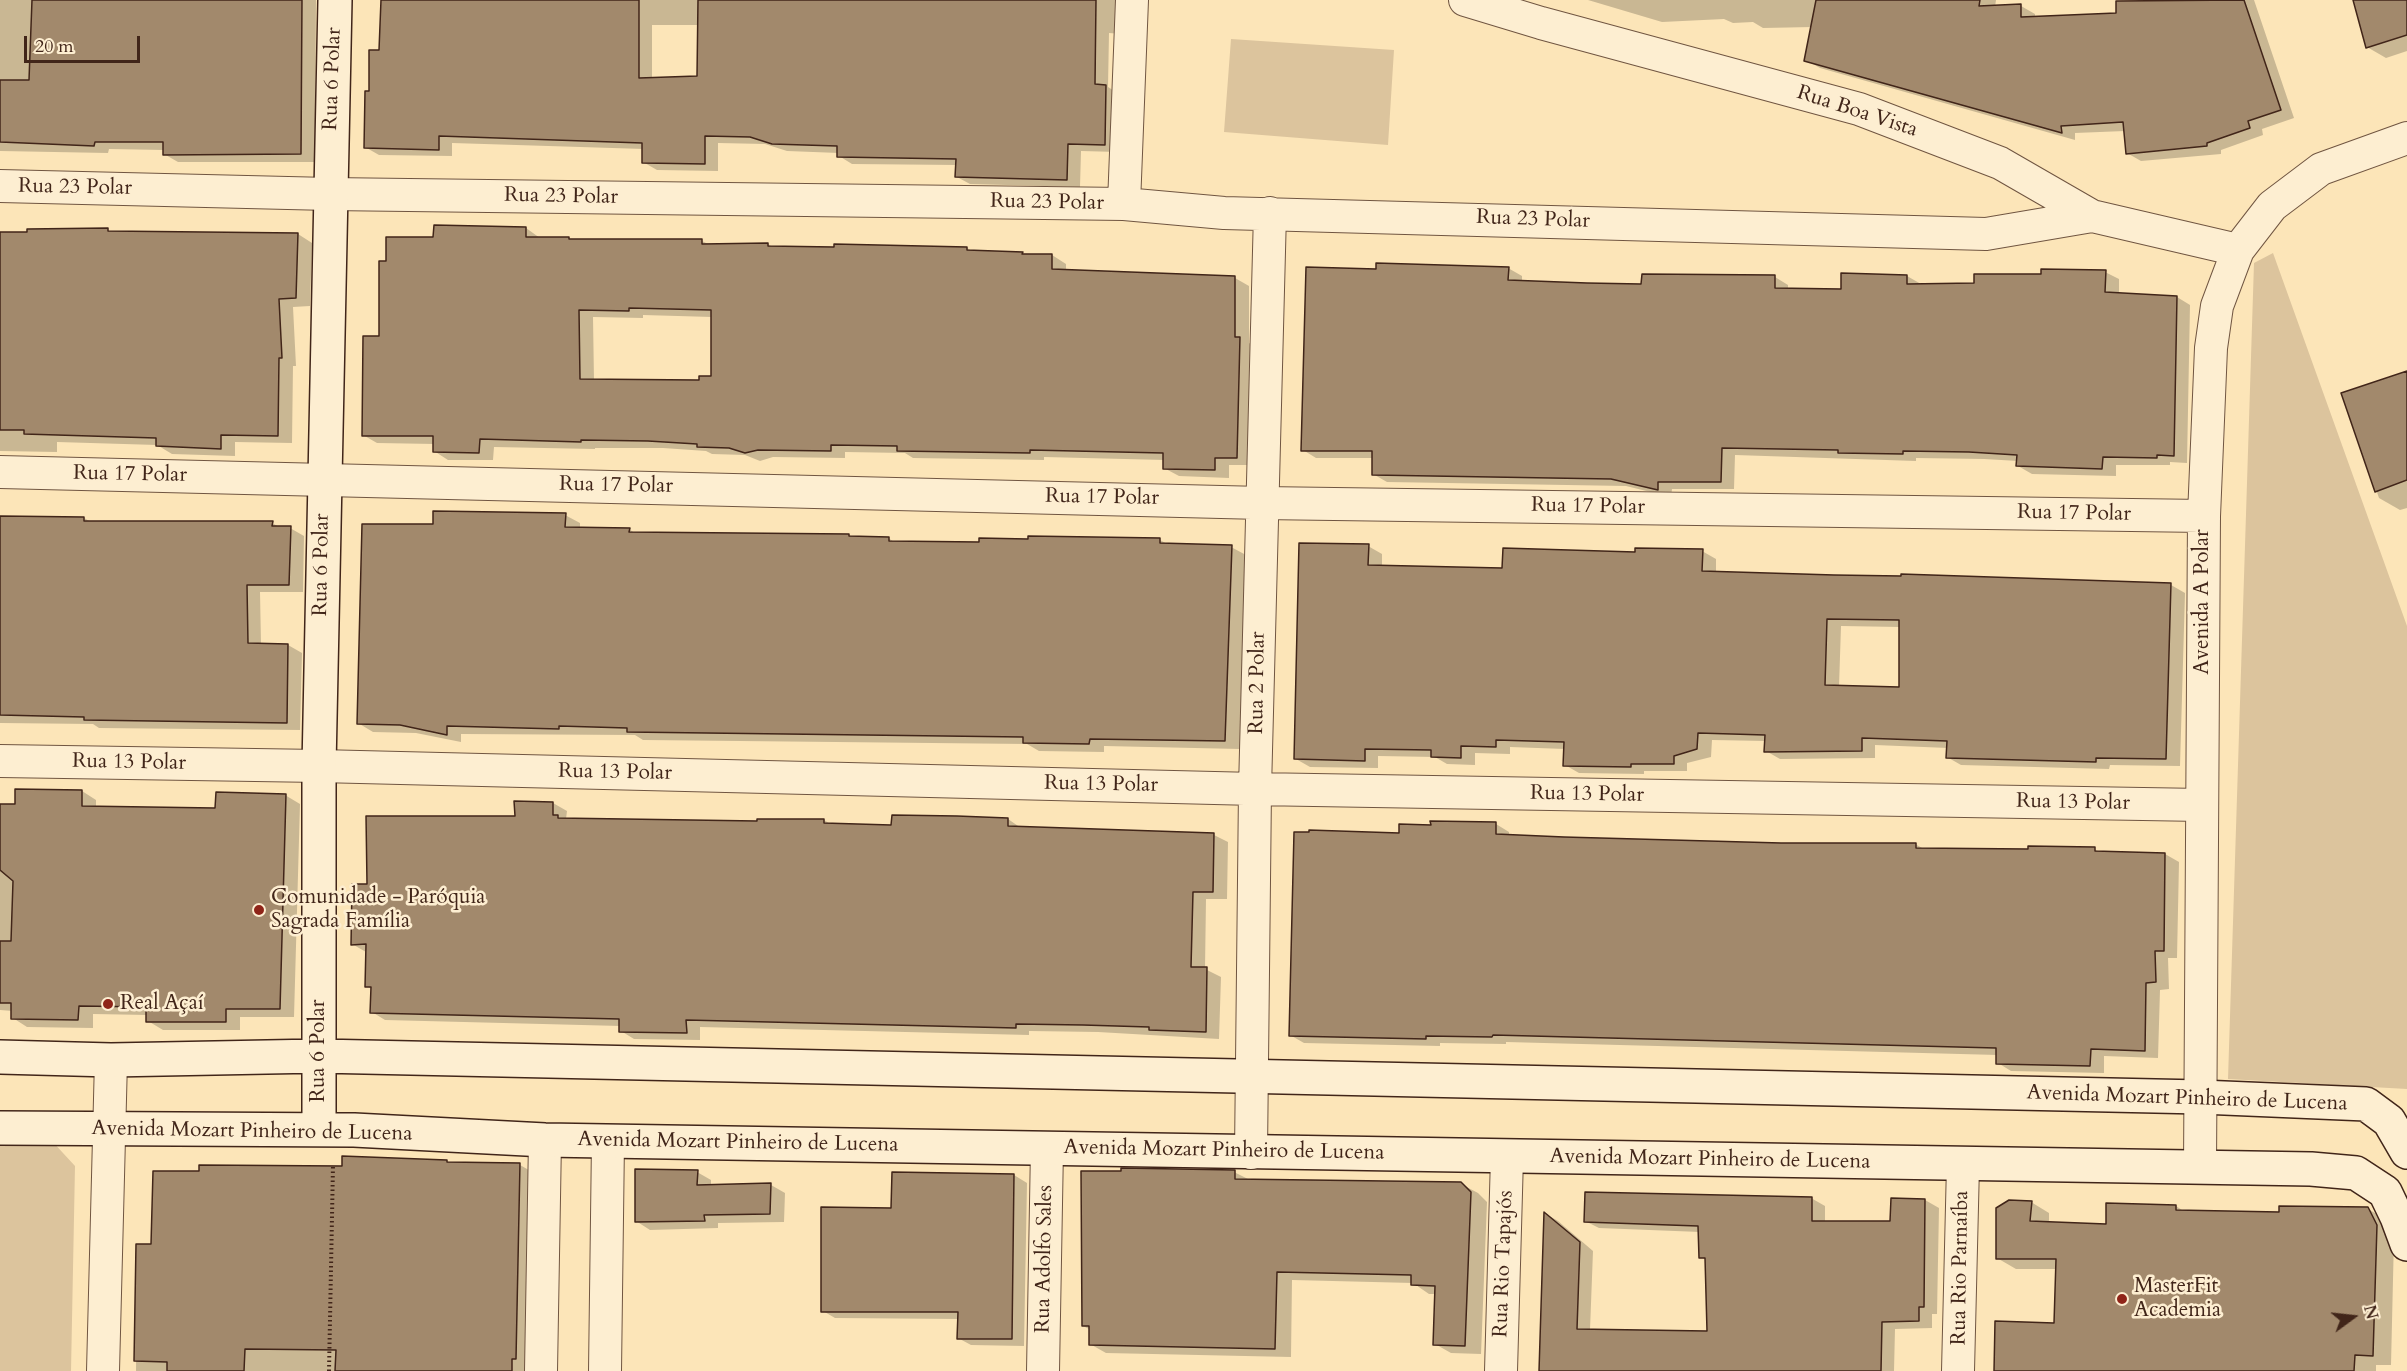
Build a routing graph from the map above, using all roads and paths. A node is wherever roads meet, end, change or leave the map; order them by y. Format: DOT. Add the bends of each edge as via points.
graph roads {
  1 [pos="335,0"];
  2 [pos="1132,0"];
  3 [pos="1465,0"];
  4 [pos="2407,138"];
  5 [pos="0,186"];
  6 [pos="329,194"];
  7 [pos="1124,204"];
  8 [pos="1270,213"];
  9 [pos="2092,216"];
  10 [pos="2238,250"];
  11 [pos="0,472"];
  12 [pos="323,478"];
  13 [pos="1262,503"];
  14 [pos="2204,516"];
  15 [pos="0,761"];
  16 [pos="319,766"];
  17 [pos="1255,789"];
  18 [pos="2202,805"];
  19 [pos="319,1056"];
  20 [pos="0,1057"];
  21 [pos="111,1060"];
  22 [pos="1253,1077"];
  23 [pos="2201,1097"];
  24 [pos="0,1128"];
  25 [pos="111,1130"];
  26 [pos="326,1130"];
  27 [pos="545,1140"];
  28 [pos="608,1141"];
  29 [pos="1047,1148"];
  30 [pos="2407,1152"];
  31 [pos="1251,1153"];
  32 [pos="1507,1157"];
  33 [pos="1963,1165"];
  34 [pos="2200,1166"];
  35 [pos="2407,1244"];
  36 [pos="104,1371"];
  37 [pos="329,1371"];
  38 [pos="541,1371"];
  39 [pos="604,1371"];
  40 [pos="1043,1371"];
  41 [pos="1502,1371"];
  42 [pos="1958,1371"];
  1 -- 6 [label="main road, Rua 6 Polar"];
  2 -- 7 [label="street"];
  3 -- 9 [label="street, Rua Boa Vista" via="1859,109 2000,163"];
  4 -- 10 [label="street, Avenida A Polar" via="2321,169 2272,206"];
  5 -- 6 [label="street, Rua 23 Polar"];
  6 -- 7 [label="street, Rua 23 Polar"];
  6 -- 12 [label="main road, Rua 6 Polar"];
  7 -- 8 [label="street, Rua 23 Polar"];
  8 -- 9 [label="street, Rua 23 Polar" via="1986,234"];
  8 -- 13 [label="street, Rua 2 Polar"];
  9 -- 10 [label="street, Rua Boa Vista"];
  10 -- 14 [label="street, Avenida A Polar" via="2217,306 2212,338"];
  11 -- 12 [label="street, Rua 17 Polar"];
  12 -- 13 [label="street, Rua 17 Polar"];
  12 -- 16 [label="main road, Rua 6 Polar"];
  13 -- 14 [label="street, Rua 17 Polar"];
  13 -- 17 [label="street, Rua 2 Polar"];
  14 -- 18 [label="street, Avenida A Polar"];
  15 -- 16 [label="street, Rua 13 Polar"];
  16 -- 17 [label="street, Rua 13 Polar"];
  16 -- 19 [label="main road, Rua 6 Polar"];
  17 -- 18 [label="street, Rua 13 Polar"];
  17 -- 22 [label="street, Rua 2 Polar"];
  18 -- 23 [label="street, Avenida A Polar"];
  19 -- 21 [label="main road, Avenida Mozart Pinheiro de Lucena"];
  19 -- 22 [label="main road, Avenida Mozart Pinheiro de Lucena"];
  19 -- 26 [label="main road, Rua 6 Polar"];
  20 -- 21 [label="main road, Avenida Mozart Pinheiro de Lucena"];
  21 -- 25 [label="street"];
  22 -- 23 [label="main road, Avenida Mozart Pinheiro de Lucena"];
  22 -- 31 [label="street, Rua 2 Polar"];
  23 -- 30 [label="main road, Avenida Mozart Pinheiro de Lucena" via="2366,1104 2390,1121"];
  23 -- 34 [label="street, Avenida A Polar"];
  24 -- 25 [label="main road, Avenida Mozart Pinheiro de Lucena"];
  25 -- 26 [label="main road, Avenida Mozart Pinheiro de Lucena"];
  25 -- 36 [label="street"];
  26 -- 27 [label="main road, Avenida Mozart Pinheiro de Lucena"];
  26 -- 37 [label="path, Rua 6 Polar"];
  27 -- 28 [label="main road, Avenida Mozart Pinheiro de Lucena"];
  27 -- 38 [label="street"];
  28 -- 29 [label="main road, Avenida Mozart Pinheiro de Lucena"];
  28 -- 39 [label="street"];
  29 -- 31 [label="main road, Avenida Mozart Pinheiro de Lucena"];
  29 -- 40 [label="street, Rua Adolfo Sales"];
  31 -- 32 [label="main road, Avenida Mozart Pinheiro de Lucena"];
  32 -- 33 [label="main road, Avenida Mozart Pinheiro de Lucena"];
  32 -- 41 [label="street, Rua Rio Tapajós"];
  33 -- 34 [label="main road, Avenida Mozart Pinheiro de Lucena"];
  33 -- 42 [label="street, Rua Rio Parnaíba"];
  34 -- 35 [label="main road, Avenida Mozart Pinheiro de Lucena" via="2356,1173 2385,1192"];
}
